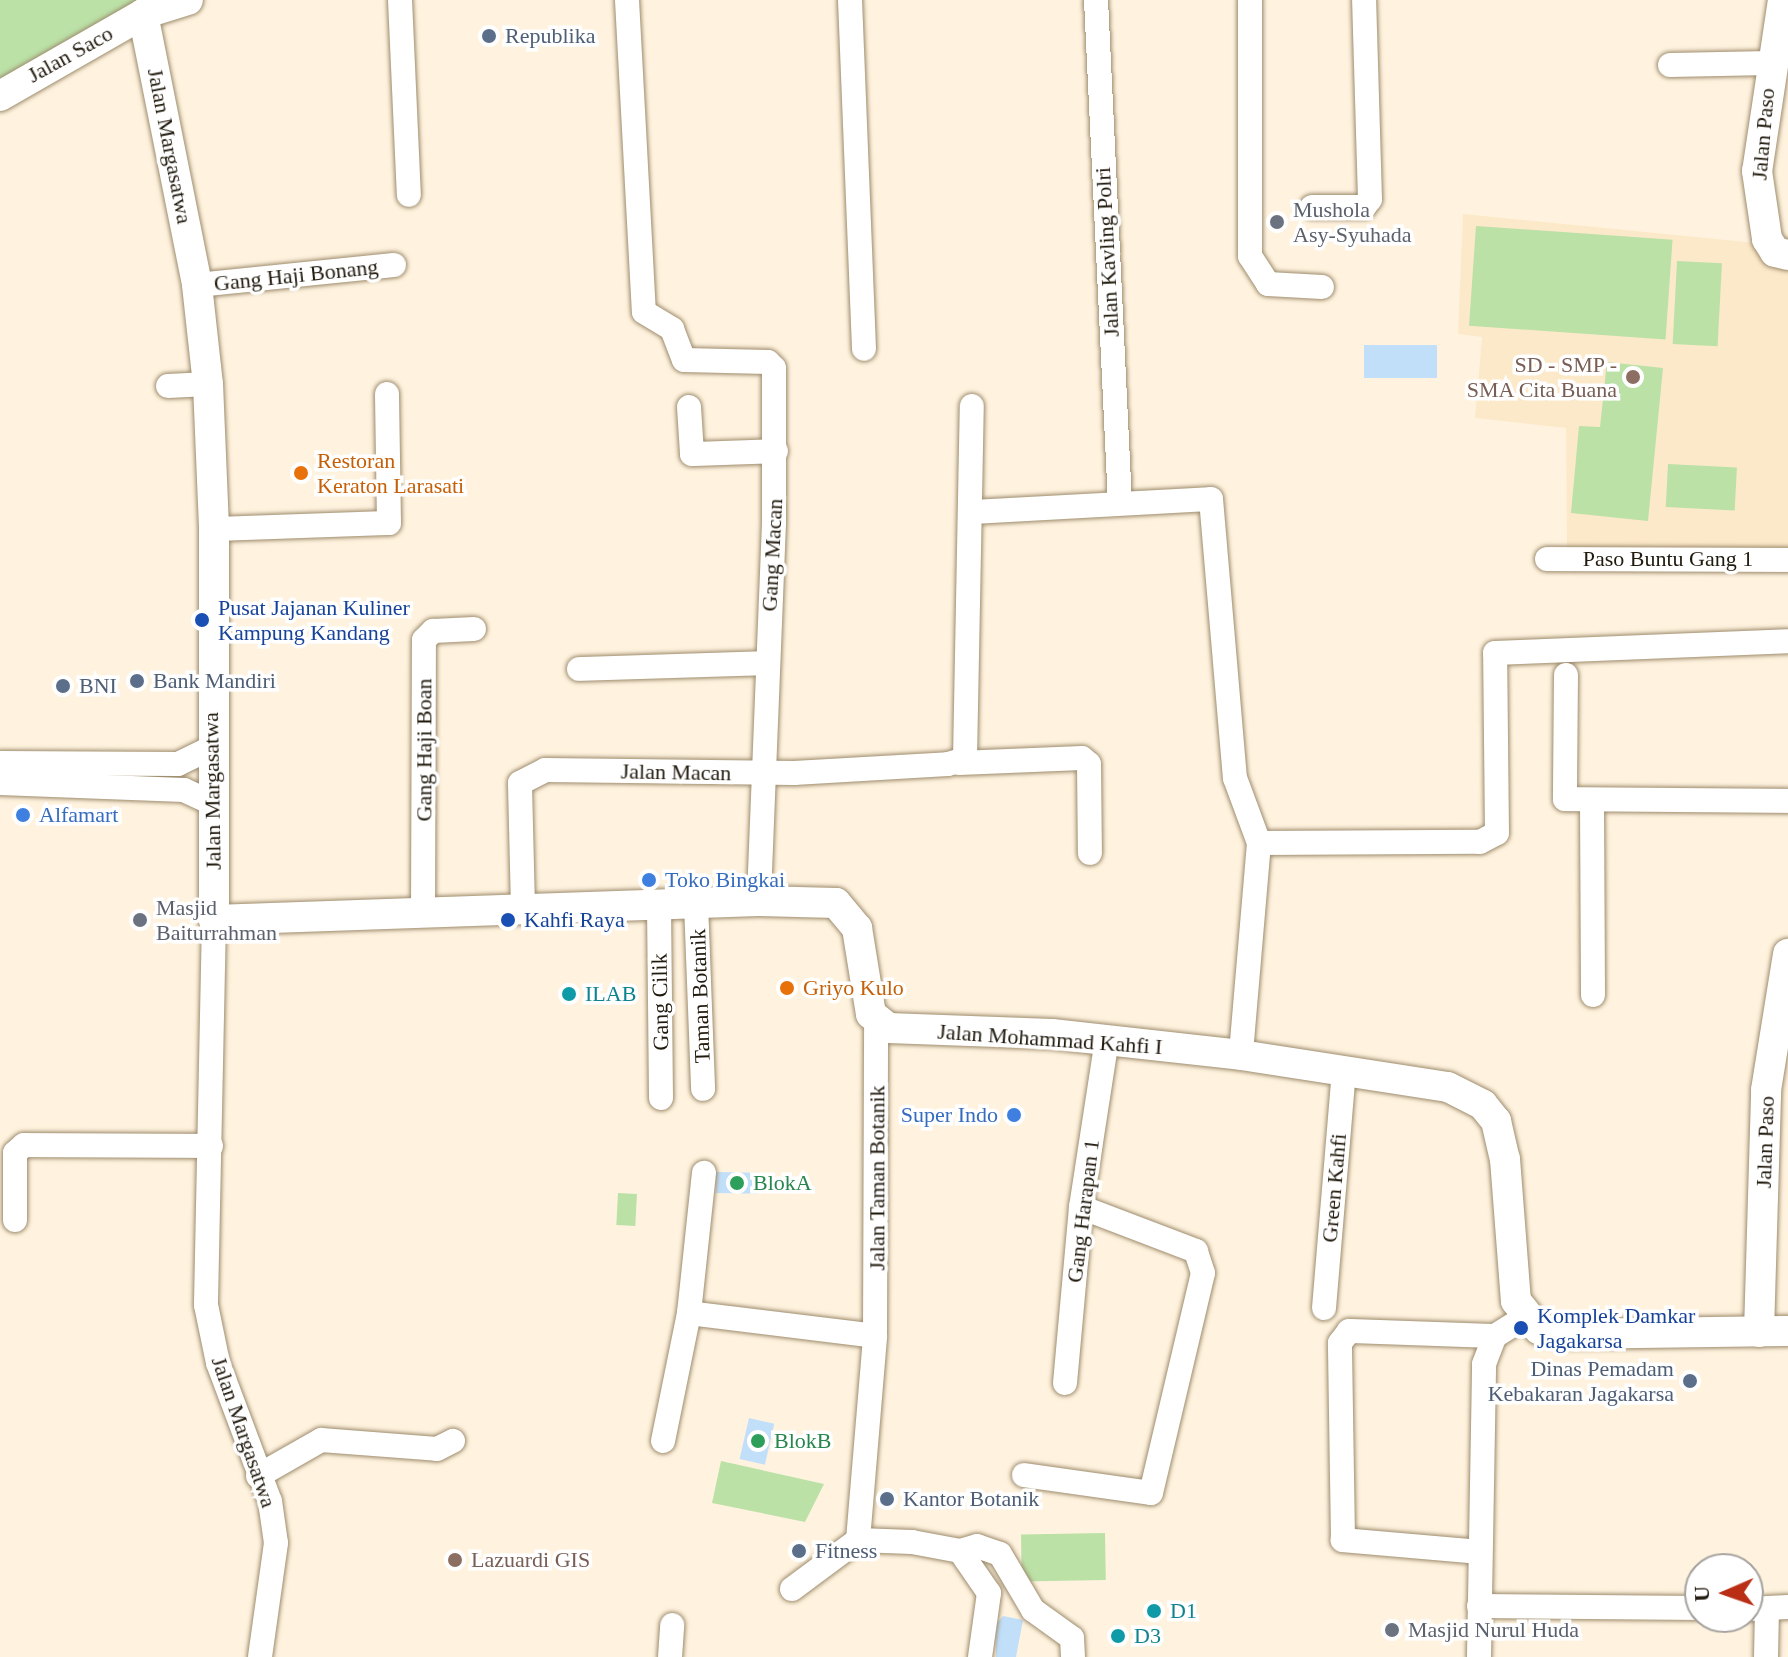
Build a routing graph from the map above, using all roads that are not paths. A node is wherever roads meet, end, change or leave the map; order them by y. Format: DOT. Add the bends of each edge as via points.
graph roads {
  1 [pos="188,0"];
  2 [pos="400,0"];
  3 [pos="627,0"];
  4 [pos="850,0"];
  5 [pos="1096,0"];
  6 [pos="1250,0"];
  7 [pos="1364,0"];
  8 [pos="1783,0"];
  9 [pos="143,14"];
  10 [pos="1770,63"];
  11 [pos="1670,65"];
  12 [pos="0,96"];
  13 [pos="409,195"];
  14 [pos="1312,207"];
  15 [pos="1788,255"];
  16 [pos="394,265"];
  17 [pos="197,285"];
  18 [pos="1322,287"];
  19 [pos="864,349"];
  20 [pos="208,384"];
  21 [pos="168,386"];
  22 [pos="387,394"];
  23 [pos="972,406"];
  24 [pos="689,407"];
  25 [pos="776,451"];
  26 [pos="1120,503"];
  27 [pos="971,512"];
  28 [pos="214,529"];
  29 [pos="1547,559"];
  30 [pos="1788,560"];
  31 [pos="474,629"];
  32 [pos="1788,641"];
  33 [pos="766,663"];
  34 [pos="579,669"];
  35 [pos="1566,675"];
  36 [pos="211,748"];
  37 [pos="0,763"];
  38 [pos="959,763"];
  39 [pos="764,773"];
  40 [pos="0,783"];
  41 [pos="1788,801"];
  42 [pos="212,803"];
  43 [pos="1592,803"];
  44 [pos="1259,843"];
  45 [pos="1090,853"];
  46 [pos="759,901"];
  47 [pos="696,904"];
  48 [pos="659,906"];
  49 [pos="523,908"];
  50 [pos="423,913"];
  51 [pos="214,920"];
  52 [pos="1788,954"];
  53 [pos="1593,995"];
  54 [pos="876,1021"];
  55 [pos="1107,1040"];
  56 [pos="1241,1055"];
  57 [pos="1344,1069"];
  58 [pos="703,1089"];
  59 [pos="661,1098"];
  60 [pos="211,1146"];
  61 [pos="704,1173"];
  62 [pos="1081,1207"];
  63 [pos="15,1220"];
  64 [pos="1324,1308"];
  65 [pos="689,1313"];
  66 [pos="1525,1317"];
  67 [pos="1774,1332"];
  68 [pos="875,1336"];
  69 [pos="1495,1336"];
  70 [pos="1065,1383"];
  71 [pos="453,1441"];
  72 [pos="663,1441"];
  73 [pos="1024,1475"];
  74 [pos="258,1476"];
  75 [pos="858,1540"];
  76 [pos="960,1551"];
  77 [pos="1480,1552"];
  78 [pos="792,1589"];
  79 [pos="1479,1606"];
  80 [pos="1684,1608"];
  81 [pos="1768,1608"];
  82 [pos="672,1625"];
  83 [pos="260,1657"];
  84 [pos="670,1657"];
  85 [pos="980,1657"];
  86 [pos="1073,1657"];
  87 [pos="1479,1657"];
  88 [pos="1766,1657"];
  1 -- 9 [label="main road, Jalan Saco"];
  2 -- 13 [label="street"];
  3 -- 25 [label="street, Gang Macan" via="644,312 672,329 684,360 768,362 774,368"];
  4 -- 19 [label="street"];
  5 -- 26 [label="street, Jalan Kavling Polri"];
  6 -- 18 [label="street" via="1250,256 1268,284"];
  7 -- 14 [label="street" via="1370,199 1364,207"];
  8 -- 10 [label="main road, Jalan Paso"];
  9 -- 12 [label="main road, Jalan Saco"];
  9 -- 17 [label="main road, Jalan Margasatwa"];
  10 -- 11 [label="street"];
  10 -- 15 [label="main road, Jalan Paso" via="1757,151 1759,192 1770,247"];
  16 -- 17 [label="street, Gang Haji Bonang"];
  17 -- 20 [label="main road, Jalan Margasatwa"];
  20 -- 21 [label="street"];
  20 -- 28 [label="main road, Jalan Margasatwa"];
  22 -- 28 [label="street" via="389,523"];
  23 -- 27 [label="street"];
  24 -- 25 [label="street" via="692,454"];
  25 -- 33 [label="street, Gang Macan"];
  26 -- 27 [label="street"];
  26 -- 44 [label="street" via="1211,499 1235,778"];
  27 -- 38 [label="street" via="967,752"];
  28 -- 36 [label="main road, Jalan Margasatwa"];
  29 -- 30 [label="street, Paso Buntu Gang 1"];
  31 -- 50 [label="street, Gang Haji Boan" via="433,631 424,640"];
  32 -- 44 [label="street" via="1495,653 1497,833 1480,842"];
  33 -- 34 [label="street"];
  33 -- 39 [label="street, Gang Macan"];
  35 -- 43 [label="street" via="1565,799"];
  36 -- 37 [label="street" via="178,764"];
  36 -- 42 [label="main road, Jalan Margasatwa"];
  38 -- 39 [label="street, Jalan Macan"];
  38 -- 45 [label="street, Jalan Macan" via="1082,758 1089,764"];
  39 -- 46 [label="street, Gang Macan"];
  39 -- 49 [label="street, Jalan Macan" via="545,770 520,783"];
  40 -- 42 [label="street" via="184,790"];
  41 -- 43 [label="street"];
  42 -- 51 [label="main road, Jalan Margasatwa"];
  43 -- 53 [label="street"];
  44 -- 56 [label="street"];
  46 -- 47 [label="main road"];
  46 -- 54 [label="main road" via="822,900 846,909 857,928 868,1004"];
  47 -- 48 [label="main road"];
  47 -- 58 [label="street, Taman Botanik"];
  48 -- 49 [label="main road"];
  48 -- 59 [label="street, Gang Cilik"];
  49 -- 50 [label="main road"];
  50 -- 51 [label="main road"];
  51 -- 60 [label="street, Jalan Margasatwa"];
  52 -- 67 [label="main road, Jalan Paso" via="1766,1090"];
  54 -- 55 [label="main road, Jalan Mohammad Kahfi I" via="888,1028"];
  54 -- 68 [label="street, Jalan Taman Botanik"];
  55 -- 56 [label="main road, Jalan Mohammad Kahfi I"];
  55 -- 62 [label="street, Gang Harapan 1"];
  56 -- 57 [label="main road, Jalan Mohammad Kahfi I"];
  57 -- 64 [label="street, Green Kahfi"];
  57 -- 66 [label="main road, Jalan Mohammad Kahfi I" via="1448,1087 1483,1105 1496,1121 1505,1159 1509,1254 1516,1301"];
  60 -- 63 [label="street" via="24,1145 15,1153"];
  60 -- 74 [label="street, Jalan Margasatwa" via="206,1305 218,1363"];
  61 -- 65 [label="street"];
  62 -- 70 [label="street, Gang Harapan 1"];
  62 -- 73 [label="street" via="1196,1251 1203,1273 1151,1493"];
  65 -- 68 [label="street"];
  65 -- 72 [label="street"];
  66 -- 67 [label="main road" via="1539,1329 1564,1334"];
  66 -- 69 [label="street"];
  68 -- 75 [label="street, Jalan Taman Botanik"];
  69 -- 77 [label="street" via="1484,1364"];
  69 -- 77 [label="street" via="1349,1331 1340,1343 1343,1540"];
  71 -- 74 [label="street" via="437,1449 321,1440"];
  74 -- 83 [label="street, Jalan Margasatwa" via="270,1501 276,1543"];
  75 -- 76 [label="street"];
  75 -- 78 [label="street"];
  76 -- 85 [label="street" via="989,1593"];
  76 -- 86 [label="street" via="977,1546 1000,1554 1033,1610 1072,1638"];
  77 -- 79 [label="street"];
  79 -- 80 [label="street"];
  79 -- 87 [label="street"];
  81 -- 88 [label="street"];
  82 -- 84 [label="street"];
}
